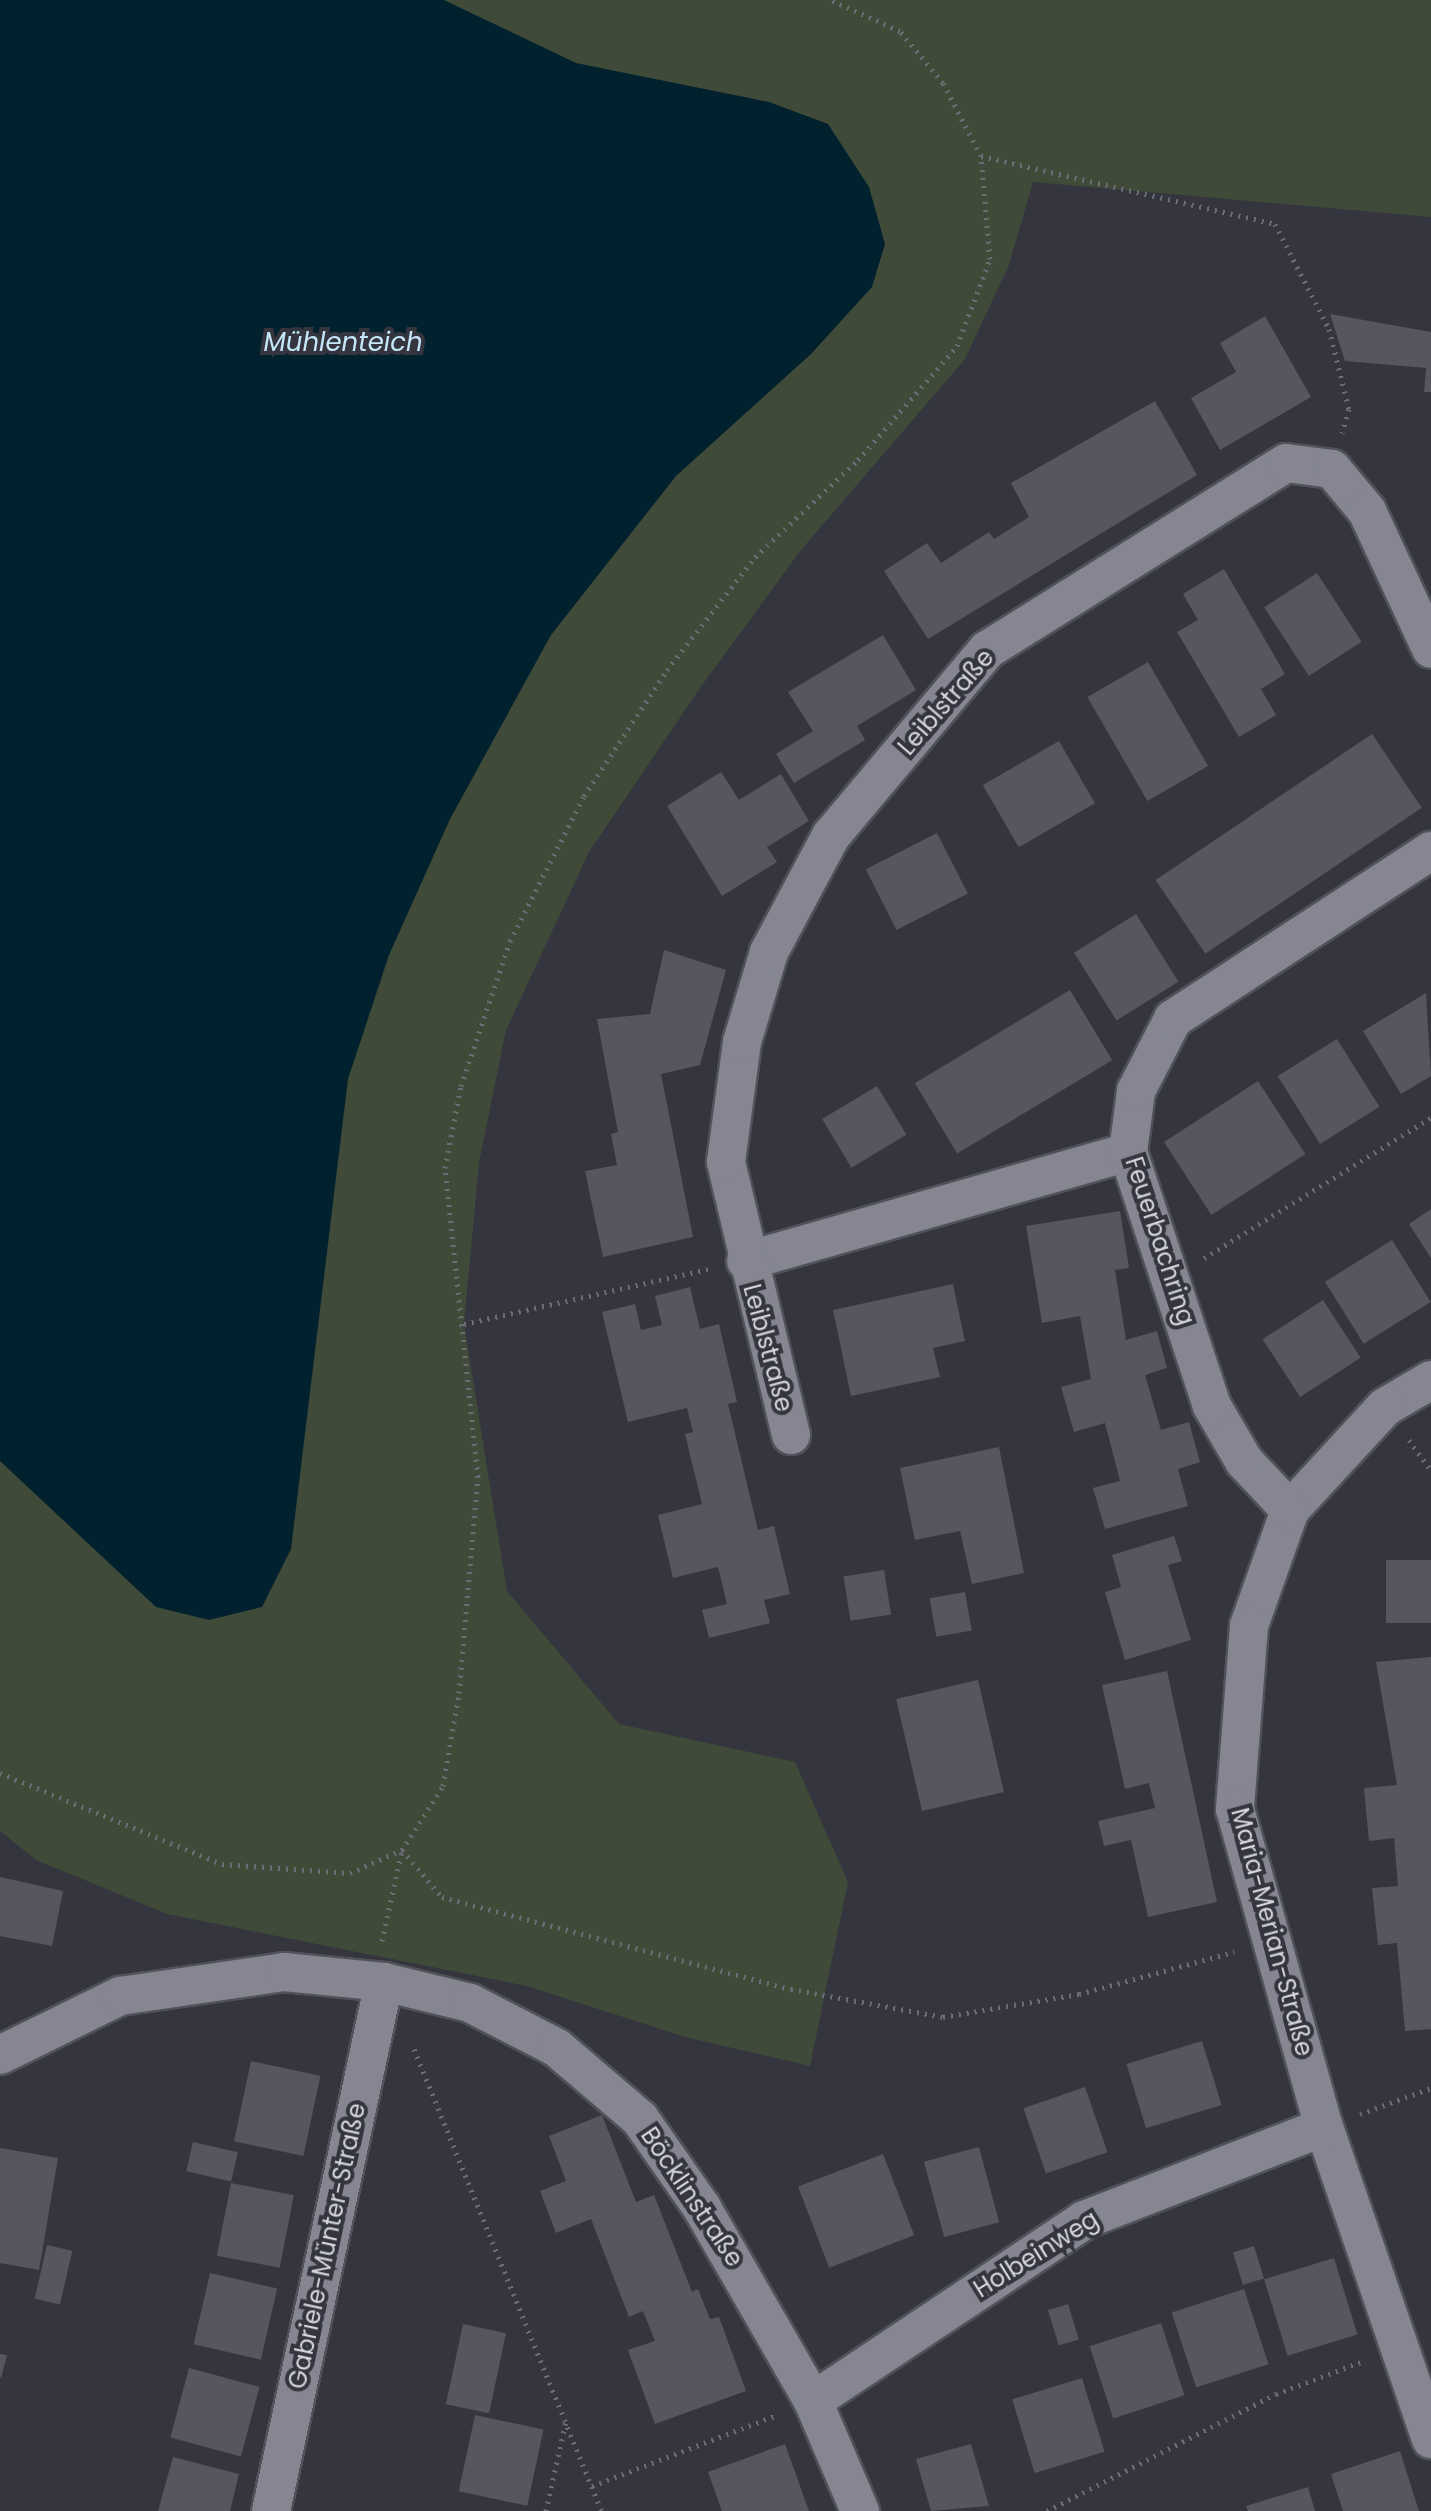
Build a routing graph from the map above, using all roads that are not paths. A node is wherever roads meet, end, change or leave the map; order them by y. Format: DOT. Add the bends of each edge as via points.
graph roads {
  1 [pos="1431,649"];
  2 [pos="1431,851"];
  3 [pos="1128,1152"];
  4 [pos="746,1261"];
  5 [pos="1431,1380"];
  6 [pos="791,1435"];
  7 [pos="1290,1510"];
  8 [pos="384,1982"];
  9 [pos="0,2055"];
  10 [pos="1324,2127"];
  11 [pos="813,2401"];
  12 [pos="1431,2439"];
  13 [pos="271,2511"];
  14 [pos="860,2511"];
  1 -- 4 [label="street, Leiblstraße" via="1367,511 1332,469 1286,463 987,650 831,836 769,952 742,1042 726,1162"];
  2 -- 3 [label="street, Feuerbachring" via="1173,1019 1136,1091"];
  3 -- 4 [label="street, Leiblstraße"];
  3 -- 7 [label="street, Feuerbachring" via="1212,1406 1244,1461"];
  4 -- 6 [label="street, Leiblstraße"];
  5 -- 7 [label="street, Maria-Merian-Straße" via="1385,1407"];
  7 -- 10 [label="street, Maria-Merian-Straße" via="1249,1626 1235,1809"];
  8 -- 9 [label="street, Böcklinstraße" via="284,1972 120,1996"];
  8 -- 11 [label="street, Böcklinstraße" via="470,2003 557,2048 640,2119 759,2299"];
  8 -- 13 [label="street, Gabriele-Münter-Straße"];
  10 -- 11 [label="street, Holbeinweg" via="1084,2220"];
  10 -- 12 [label="street, Maria-Merian-Straße"];
  11 -- 14 [label="street, Böcklinstraße"];
}
